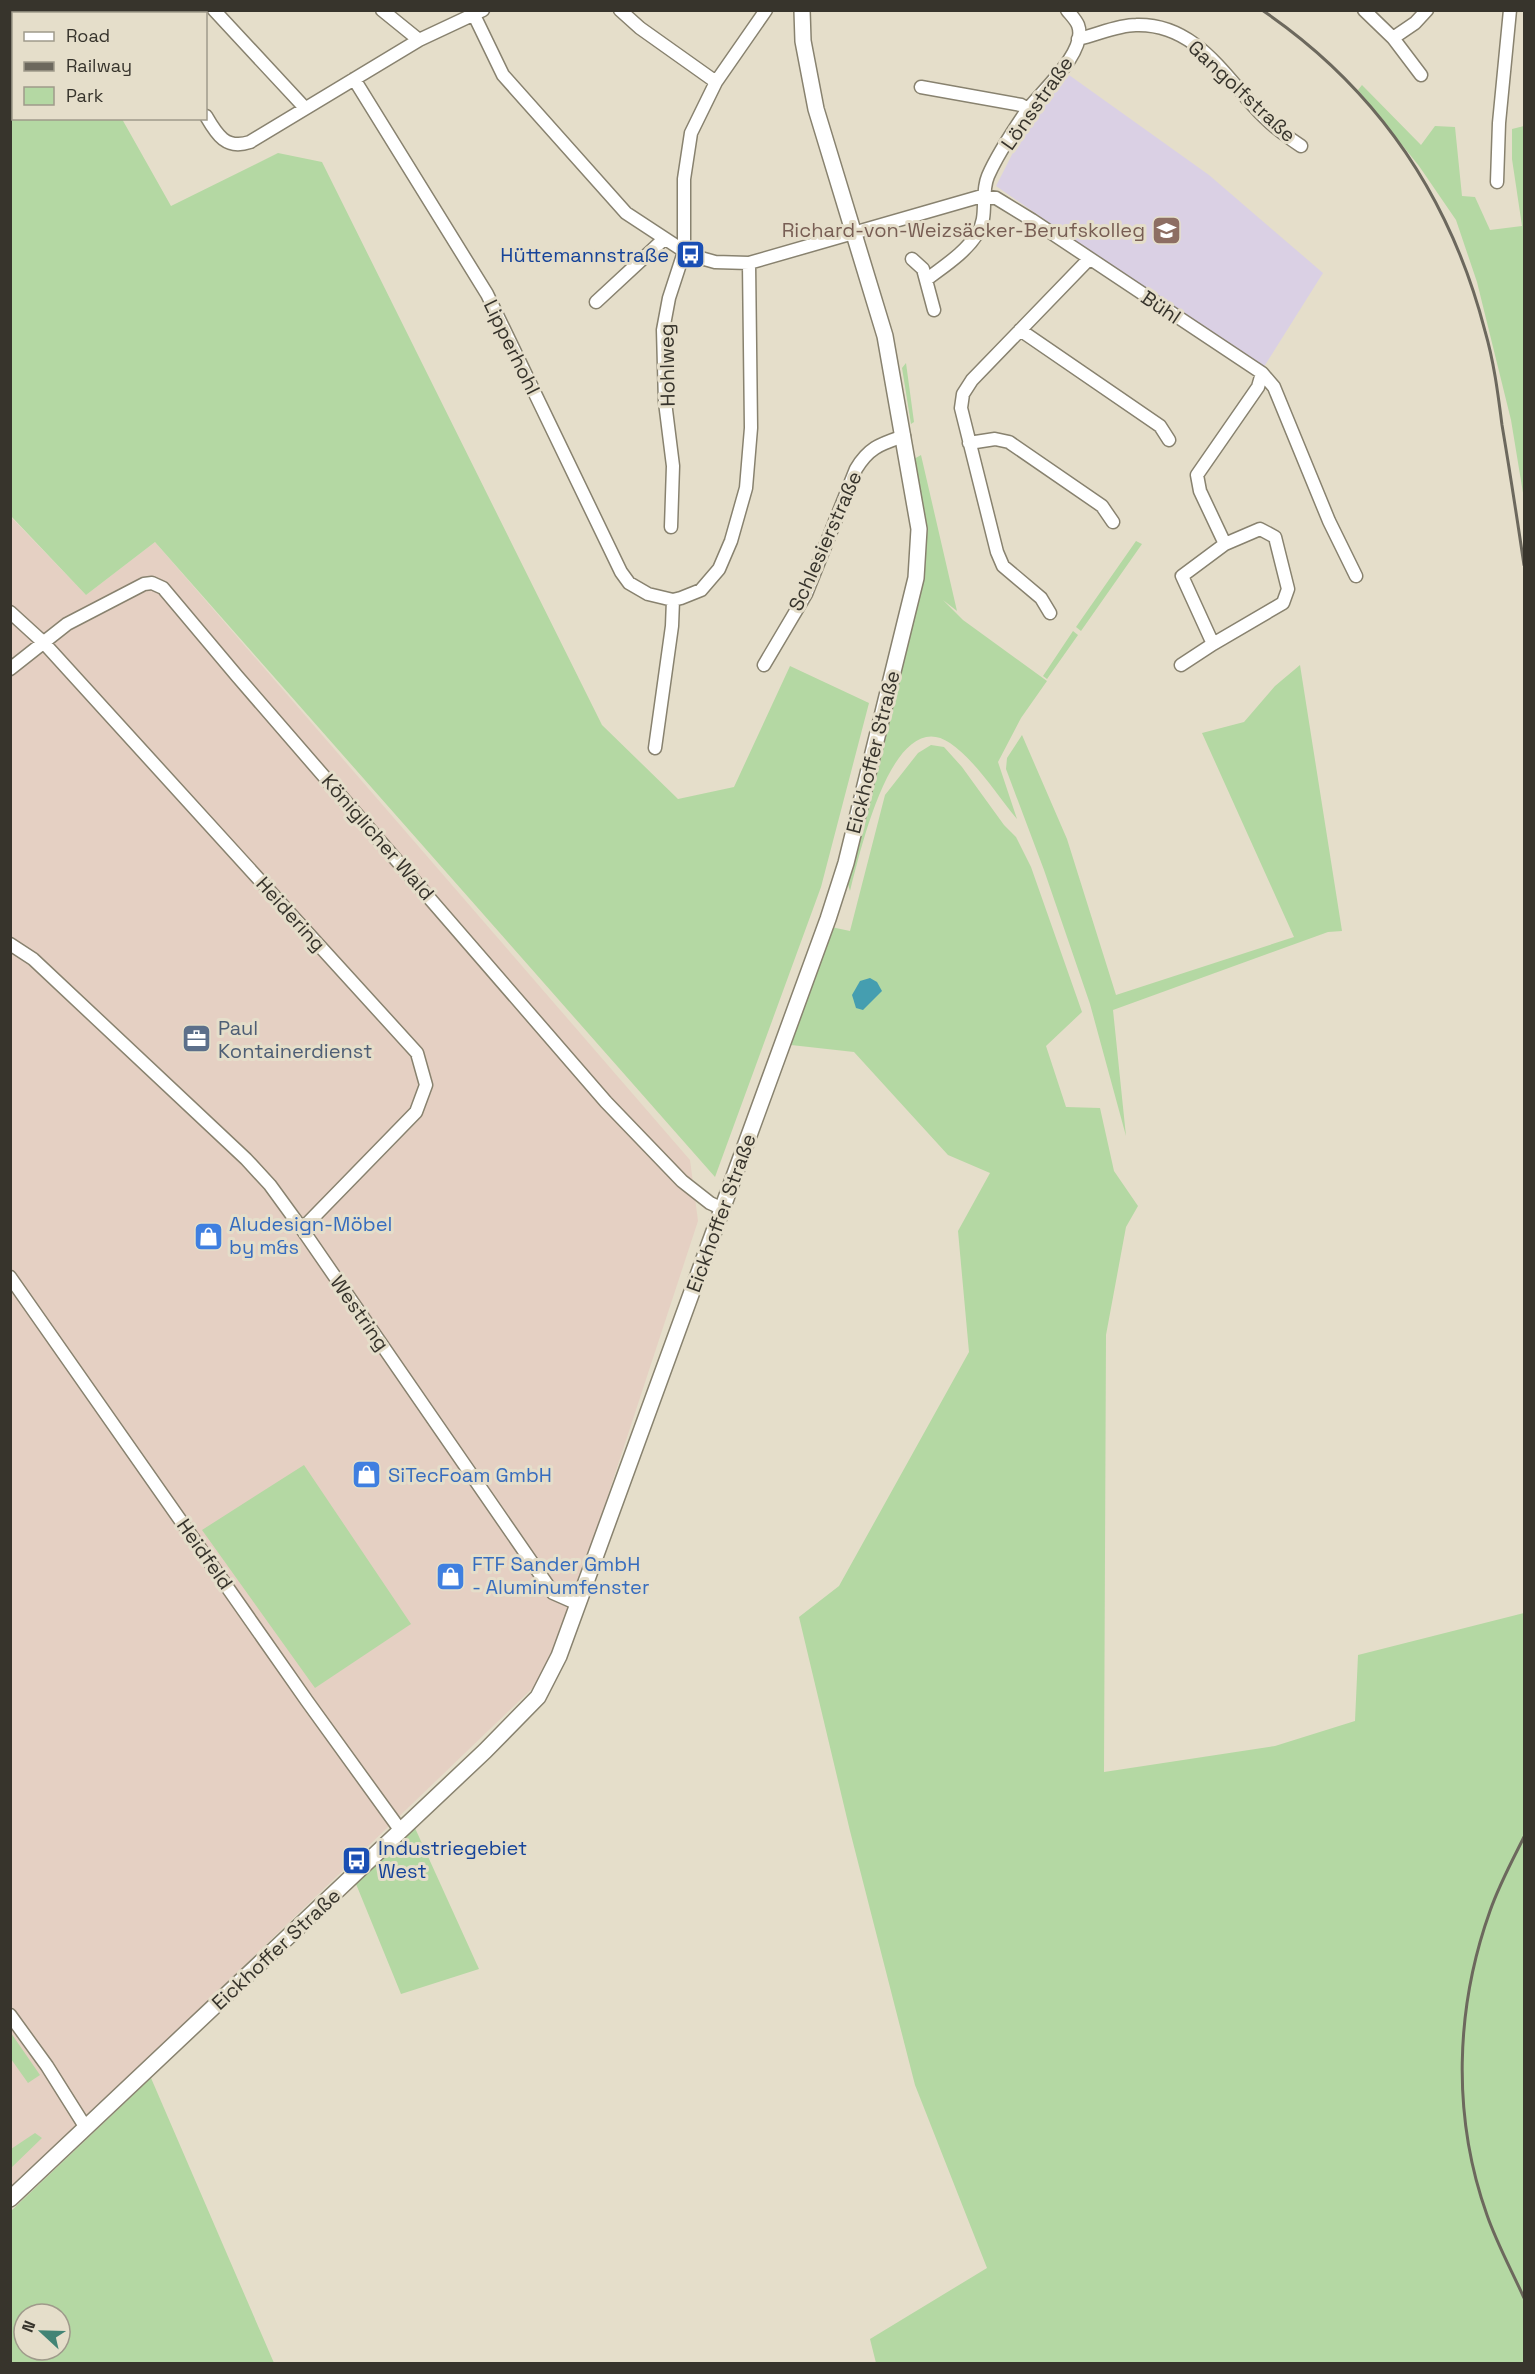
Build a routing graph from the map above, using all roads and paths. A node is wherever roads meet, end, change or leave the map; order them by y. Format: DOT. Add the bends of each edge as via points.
graph roads {
  1 [pos="214,10"];
  2 [pos="382,10"];
  3 [pos="620,10"];
  4 [pos="766,10"];
  5 [pos="802,10"];
  6 [pos="1067,10"];
  7 [pos="1364,10"];
  8 [pos="1426,10"];
  9 [pos="1510,10"];
  10 [pos="478,13"];
  11 [pos="1393,38"];
  12 [pos="1078,39"];
  13 [pos="419,40"];
  14 [pos="1422,75"];
  15 [pos="354,79"];
  16 [pos="716,82"];
  17 [pos="921,87"];
  18 [pos="305,108"];
  19 [pos="1028,109"];
  20 [pos="207,118"];
  21 [pos="1301,146"];
  22 [pos="1497,182"];
  23 [pos="982,196"];
  24 [pos="854,233"];
  25 [pos="664,239"];
  26 [pos="684,252"];
  27 [pos="912,259"];
  28 [pos="1089,259"];
  29 [pos="749,263"];
  30 [pos="926,280"];
  31 [pos="596,302"];
  32 [pos="934,310"];
  33 [pos="1020,330"];
  34 [pos="1262,373"];
  35 [pos="904,436"];
  36 [pos="1169,440"];
  37 [pos="969,443"];
  38 [pos="1113,522"];
  39 [pos="671,527"];
  40 [pos="1225,544"];
  41 [pos="1356,576"];
  42 [pos="673,600"];
  43 [pos="10,612"];
  44 [pos="1050,613"];
  45 [pos="44,643"];
  46 [pos="1213,644"];
  47 [pos="764,665"];
  48 [pos="1181,665"];
  49 [pos="10,669"];
  50 [pos="655,748"];
  51 [pos="10,944"];
  52 [pos="723,1209"];
  53 [pos="302,1229"];
  54 [pos="10,1277"];
  55 [pos="578,1604"];
  56 [pos="401,1831"];
  57 [pos="10,2015"];
  58 [pos="86,2128"];
  59 [pos="10,2199"];
  1 -- 18 [label="street"];
  2 -- 13 [label="street"];
  3 -- 16 [label="street"];
  4 -- 16 [label="street, Hohlweg"];
  5 -- 24 [label="main road, Eickhoffer Straße" via="803,41 816,109"];
  6 -- 12 [label="street, Lönsstraße" via="1079,26"];
  7 -- 11 [label="street"];
  8 -- 11 [label="street"];
  9 -- 22 [label="street"];
  10 -- 13 [label="street"];
  10 -- 25 [label="street" via="503,75 626,213"];
  11 -- 14 [label="street"];
  12 -- 19 [label="street, Lönsstraße" via="1064,70"];
  12 -- 21 [label="street, Gangolfstraße" via="1136,25 1165,28 1188,38 1215,60 1265,119"];
  13 -- 15 [label="street"];
  15 -- 18 [label="street"];
  15 -- 42 [label="street, Lipperhohl" via="487,294 621,572 629,583 648,594"];
  16 -- 26 [label="street, Hohlweg" via="691,134 684,179"];
  17 -- 19 [label="street"];
  18 -- 20 [label="street" via="242,144 230,144 217,135"];
  19 -- 23 [label="street, Lönsstraße" via="988,177"];
  23 -- 24 [label="street"];
  23 -- 28 [label="street, Bühl" via="996,198"];
  23 -- 30 [label="street" via="983,221 978,234"];
  24 -- 29 [label="street"];
  24 -- 35 [label="main road, Eickhoffer Straße" via="885,336"];
  25 -- 26 [label="street"];
  25 -- 31 [label="street"];
  26 -- 29 [label="street" via="715,261"];
  26 -- 39 [label="street, Hohlweg" via="663,330 665,402 673,466"];
  27 -- 30 [label="street" via="923,269"];
  28 -- 33 [label="street"];
  28 -- 34 [label="street, Bühl"];
  29 -- 42 [label="street" via="751,428 746,488 719,569 701,590"];
  30 -- 32 [label="street"];
  33 -- 36 [label="street" via="1160,426"];
  33 -- 37 [label="street" via="963,394 961,408"];
  34 -- 40 [label="street" via="1258,387 1197,475 1200,491"];
  34 -- 41 [label="street, Bühl" via="1274,387"];
  35 -- 47 [label="street, Schlesierstraße" via="865,454 806,594"];
  35 -- 52 [label="main road, Eickhoffer Straße" via="919,529 916,579 837,894"];
  37 -- 38 [label="street" via="996,439 1009,442 1102,506"];
  37 -- 44 [label="street" via="1003,566 1041,598"];
  40 -- 46 [label="street" via="1182,576"];
  40 -- 46 [label="street" via="1260,529 1275,537 1288,589 1283,603"];
  42 -- 50 [label="street"];
  43 -- 45 [label="street, Heidering"];
  45 -- 49 [label="street, Königlicher Wald"];
  45 -- 52 [label="street, Königlicher Wald" via="67,624 144,584 163,588 606,1102 682,1181"];
  45 -- 53 [label="street, Heidering" via="417,1053 426,1085 416,1112"];
  46 -- 48 [label="street"];
  51 -- 53 [label="street, Westring" via="33,959 246,1159"];
  52 -- 55 [label="main road, Eickhoffer Straße"];
  53 -- 55 [label="street, Westring" via="553,1593"];
  54 -- 56 [label="street, Heidfeld"];
  55 -- 56 [label="main road, Eickhoffer Straße" via="554,1668 538,1696"];
  56 -- 58 [label="main road, Eickhoffer Straße"];
  57 -- 58 [label="street"];
  58 -- 59 [label="main road, Eickhoffer Straße"];
}
